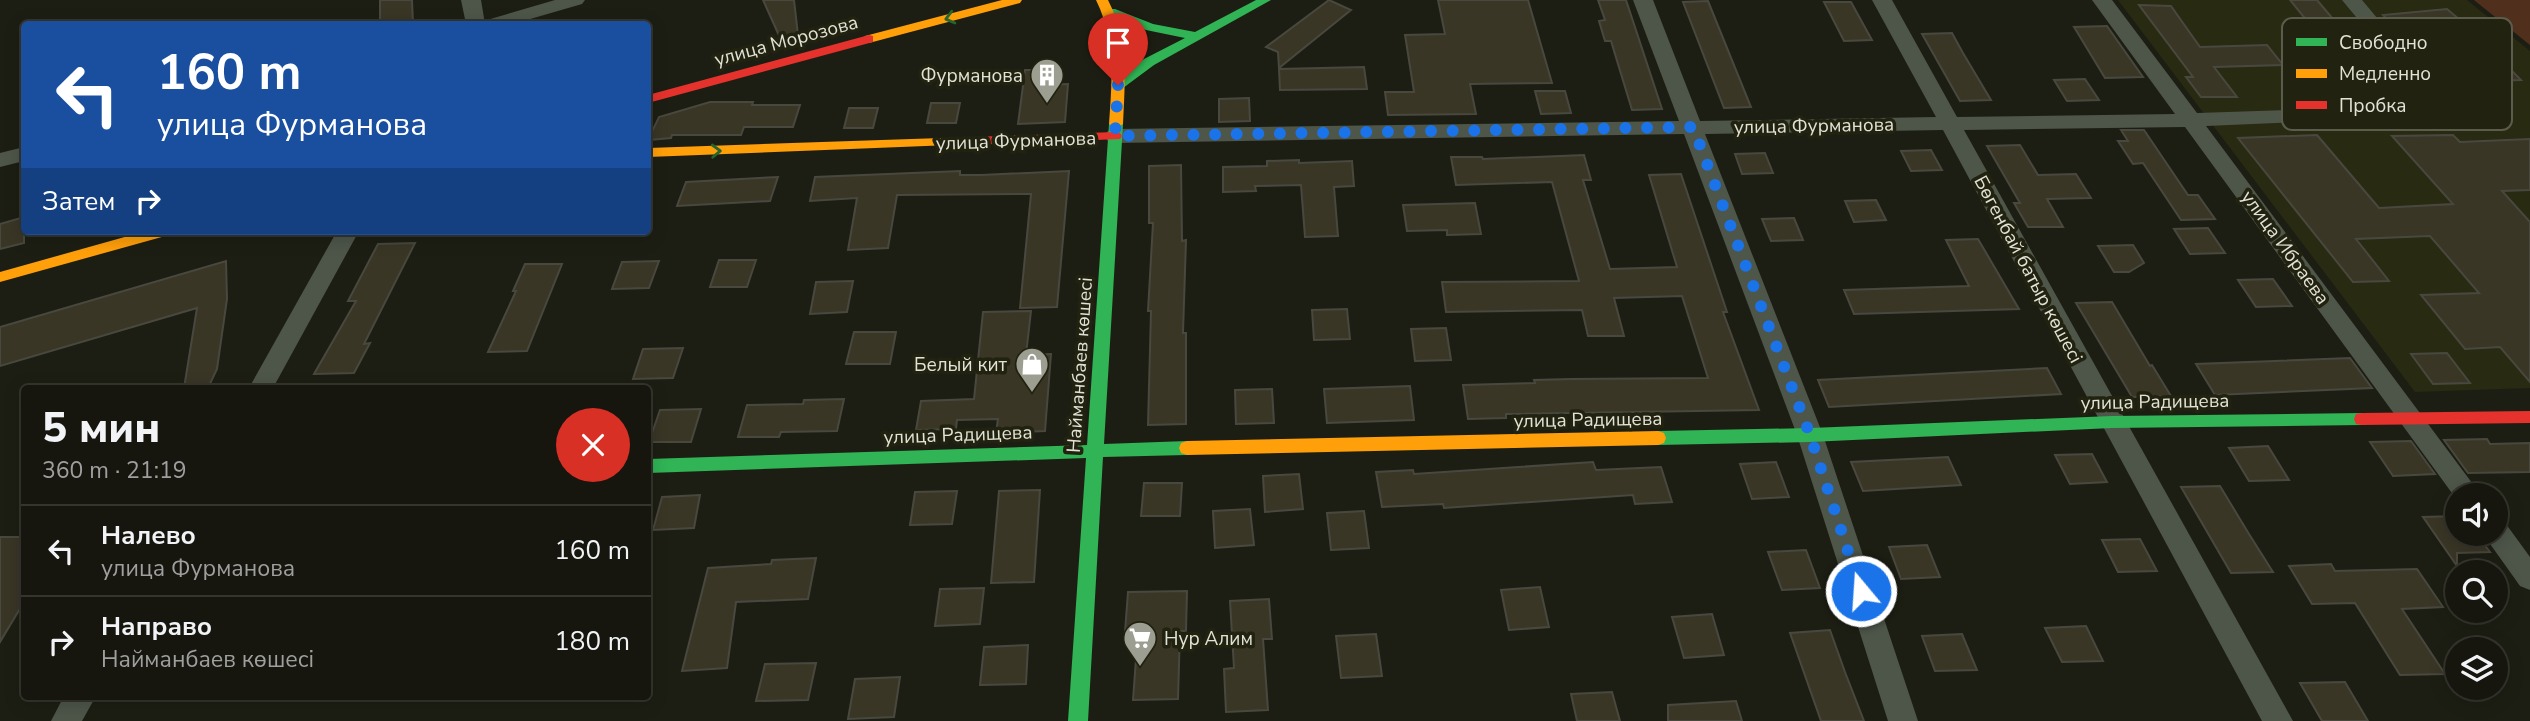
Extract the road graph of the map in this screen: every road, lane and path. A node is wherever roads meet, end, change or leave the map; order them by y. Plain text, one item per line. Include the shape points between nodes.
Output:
1 (471, 0) edge
2 (575, 0) edge
3 (1016, 0) edge
4 (1265, 0) edge
5 (1643, 0) edge
6 (1882, 0) edge
7 (2102, 0) edge
8 (2352, 0) edge
9 (1107, 6) edge
10 (2367, 18) edge
11 (474, 21) edge
12 (504, 21) edge
13 (1195, 36) junction
14 (1118, 85) junction
15 (651, 98) edge
16 (2282, 117) edge
17 (2192, 120) junction
18 (1950, 122) junction
19 (1693, 127) junction
20 (1115, 136) junction
21 (651, 153) edge
22 (21, 155) edge
23 (0, 160) edge
24 (149, 235) edge
25 (346, 235) edge
26 (0, 276) edge
27 (263, 385) edge
28 (2530, 417) edge
29 (2410, 418) junction
30 (2112, 422) junction
31 (1810, 435) junction
32 (1094, 450) junction
33 (651, 466) edge
34 (2459, 483) edge
35 (2506, 546) edge
36 (2530, 578) edge
37 (78, 700) edge
38 (66, 721) edge
39 (1079, 721) edge
40 (1903, 721) edge
41 (2278, 721) edge

1 - 11 street
2 - 12 street
3 -> 15 main road, улица Морозова
4 - 13 main road
5 - 19 street
6 - 18 street, Бөгенбай батыр көшесі
7 - 17 street, улица Ибраева
8 - 10 street, улица Фурманова
9 - 13 main road via 1150,27
9 - 14 main road, Найманбаев көшесі via 1118,42
13 - 14 main road
14 - 20 main road, Найманбаев көшесі
16 - 17 street, улица Фурманова
17 - 18 street, улица Фурманова
17 - 29 street, улица Ибраева
18 - 19 street, улица Фурманова
18 - 30 street, Бөгенбай батыр көшесі
19 - 20 street, улица Фурманова
19 - 31 street
21 -> 20 main road, улица Фурманова
20 - 32 main road, Найманбаев көшесі
22 - 23 street
24 - 26 main road
25 - 27 street
28 - 29 main road, улица Радищева
29 - 30 main road, улица Радищева
29 - 34 street, улица Ибраева
30 - 31 main road, улица Радищева
30 - 41 street, Бөгенбай батыр көшесі
31 - 32 main road, улица Радищева
31 - 40 street
32 - 33 main road, улица Радищева
32 - 39 main road, Найманбаев көшесі
35 - 36 street
37 - 38 street

